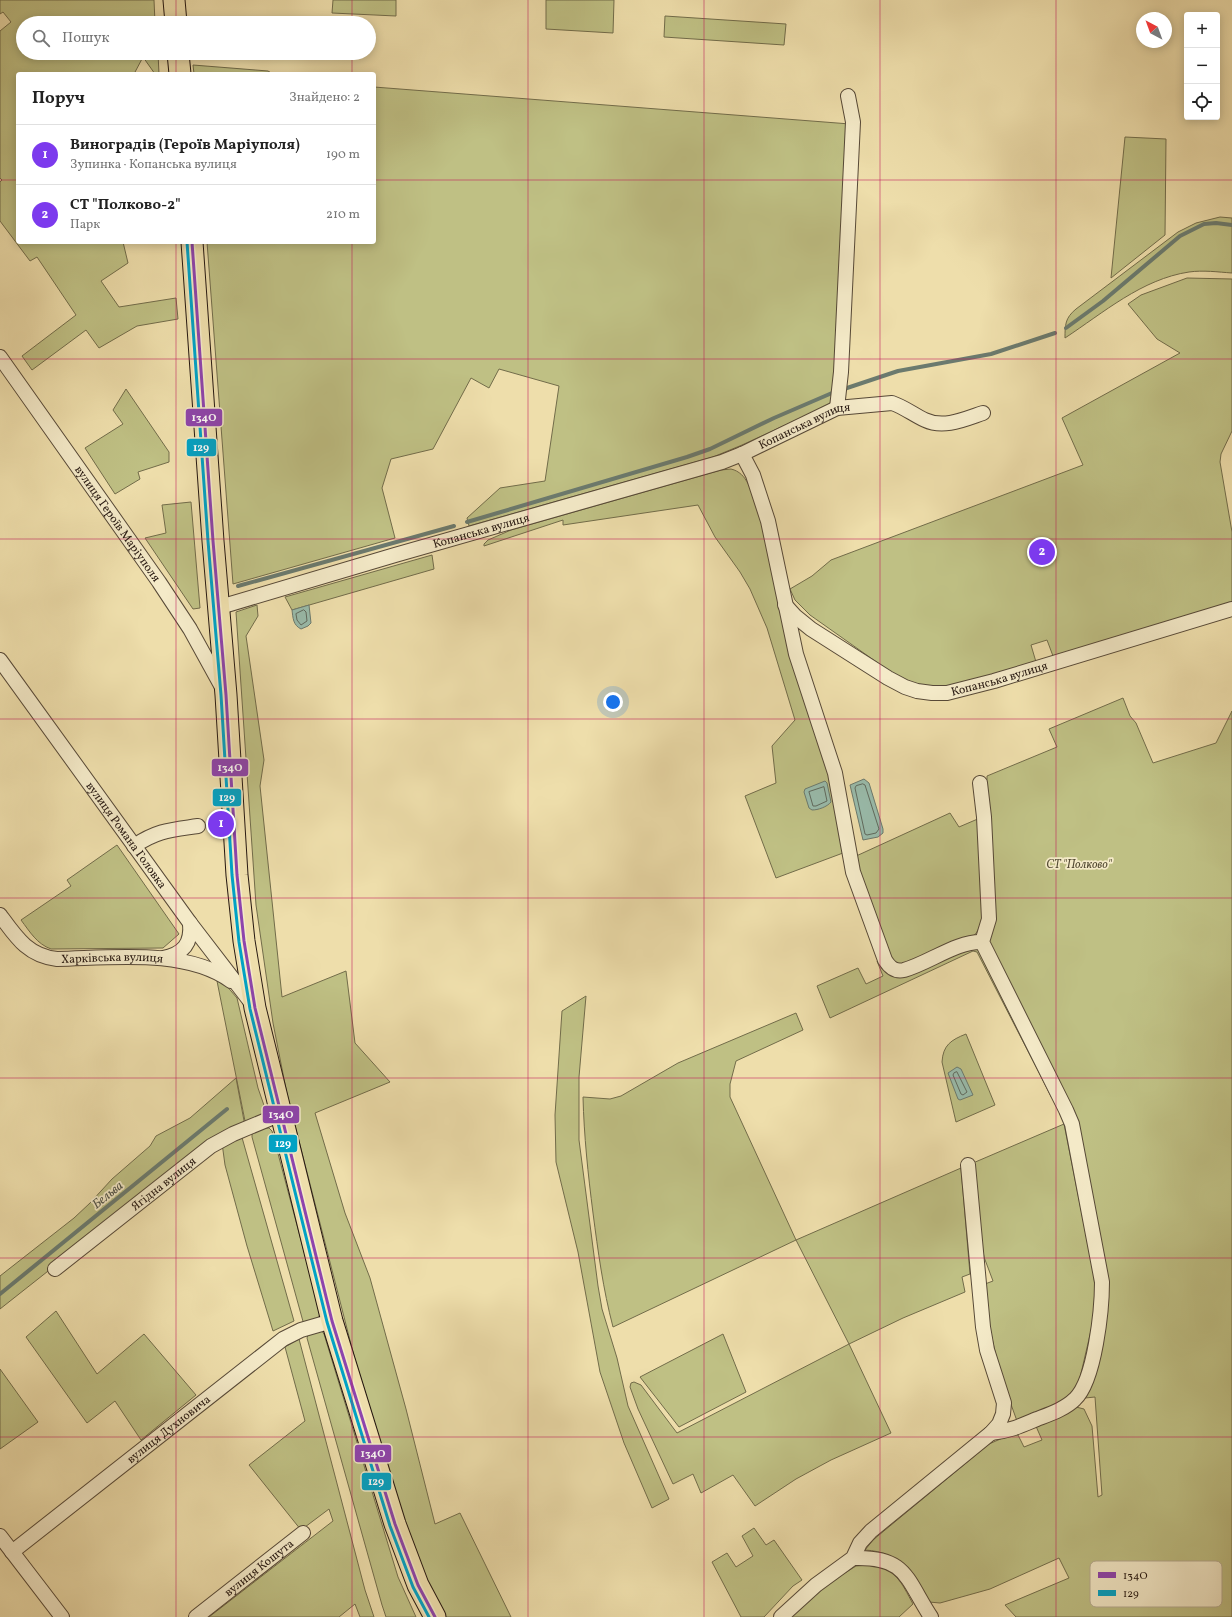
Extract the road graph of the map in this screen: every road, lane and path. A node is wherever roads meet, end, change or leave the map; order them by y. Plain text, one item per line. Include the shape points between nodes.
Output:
1 (174, 0) edge
2 (175, 16) edge
3 (179, 60) edge
4 (180, 72) edge
5 (848, 96) dead end
6 (192, 244) edge
7 (0, 357) edge
8 (837, 408) junction
9 (983, 413) dead end
10 (742, 454) junction
11 (785, 605) junction
12 (220, 607) junction
13 (1232, 609) edge
14 (0, 660) edge
15 (226, 695) junction
16 (980, 783) dead end
17 (198, 826) dead end
18 (134, 846) junction
19 (0, 915) edge
20 (190, 923) junction
21 (982, 942) junction
22 (162, 958) junction
23 (238, 985) junction
24 (255, 1008) junction
25 (281, 1114) junction
26 (968, 1165) dead end
27 (55, 1269) dead end
28 (332, 1321) junction
29 (991, 1433) junction
30 (303, 1533) dead end
31 (0, 1536) edge
32 (12, 1552) junction
33 (853, 1558) junction
34 (62, 1617) edge
35 (196, 1617) edge
36 (435, 1617) edge
37 (781, 1617) edge
38 (931, 1617) edge

1 - 2 highway
3 - 4 highway
5 - 8 street via 853,122
6 - 12 highway
7 - 15 street, вулиця Героїв Маріуполя via 159,582 190,629
8 - 9 street, Копанська вулиця via 892,403 924,420 939,424 960,421
8 - 10 street, Копанська вулиця
10 - 11 street, Копанська вулиця via 755,481 768,521
10 - 12 street, Копанська вулиця via 706,467
11 - 13 street, Копанська вулиця via 811,629 888,678 905,687 932,693 947,693 994,681
11 - 21 street, Копанська вулиця via 799,664 835,773 853,872 885,960 889,966 899,971 966,944
12 - 15 highway
14 - 18 street, вулиця Романа Головка
15 - 24 highway via 237,875
16 - 21 street via 989,919
17 - 18 street via 158,832
18 - 20 street, вулиця Романа Головка
19 - 22 street, Харківська вулиця via 29,949 47,958
20 - 22 street via 191,933 184,948 172,956
20 - 23 street, вулиця Романа Головка
21 - 29 street via 1072,1124 1102,1282 1102,1301 1089,1374 1078,1396 1059,1410 1007,1432
22 - 23 street, Харківська вулиця via 214,971
23 - 24 street, вулиця Романа Головка
24 - 25 highway
25 - 27 street, Ягідна вулиця via 211,1146
25 - 28 highway
26 - 29 street via 983,1327 987,1350 1004,1403 999,1424
28 - 32 street, вулиця Духновича via 300,1330 283,1339
28 - 36 highway via 395,1524 418,1585
29 - 33 street via 871,1531 860,1543
30 - 35 street, вулиця Кошута
31 - 32 street
32 - 34 street
33 - 37 street via 816,1585
33 - 38 street via 870,1557 891,1563 901,1570

